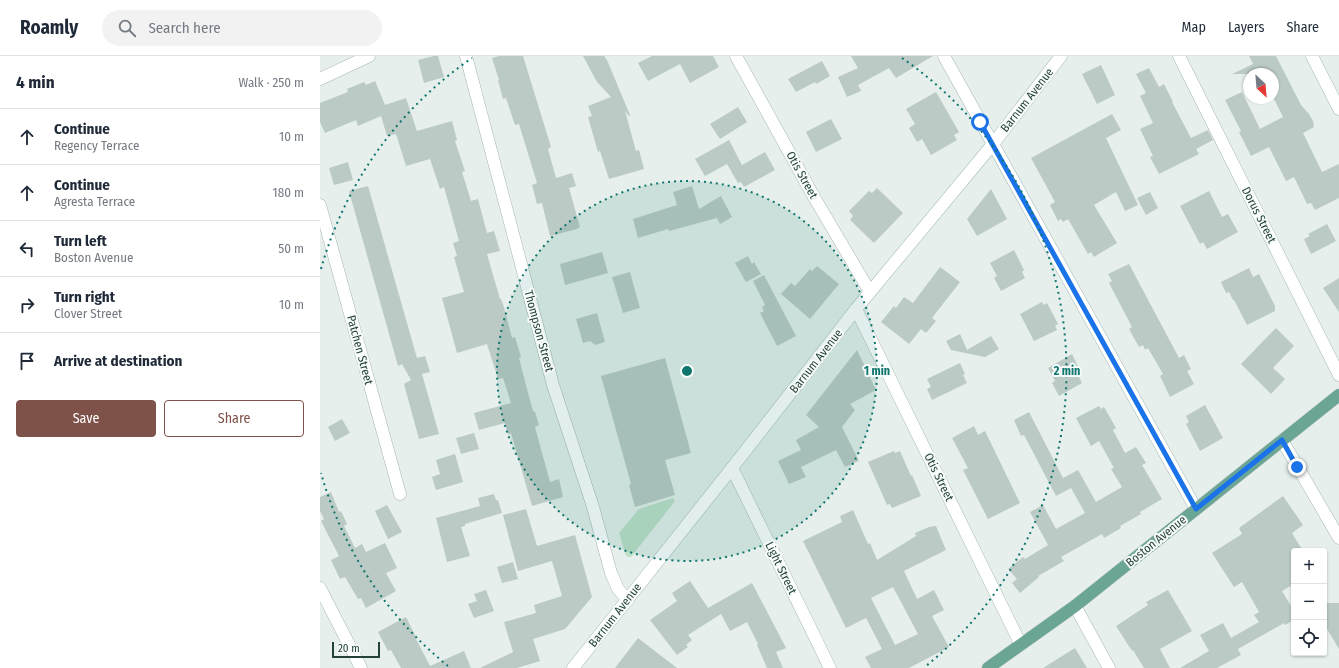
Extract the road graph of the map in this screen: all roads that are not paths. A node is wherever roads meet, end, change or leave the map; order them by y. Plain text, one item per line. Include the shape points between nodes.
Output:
1 (369, 56) edge
2 (466, 56) edge
3 (736, 56) edge
4 (944, 56) edge
5 (1061, 56) edge
6 (1179, 56) edge
7 (1312, 56) edge
8 (320, 79) edge
9 (1339, 109) edge
10 (993, 144) junction
11 (320, 205) edge
12 (870, 292) junction
13 (856, 309) junction
14 (1339, 375) edge
15 (1339, 394) edge
16 (1282, 440) junction
17 (732, 468) junction
18 (400, 494) dead end
19 (1196, 509) junction
20 (1339, 538) edge
21 (320, 588) edge
22 (628, 600) junction
23 (1075, 606) junction
24 (1021, 645) junction
25 (360, 668) edge
26 (573, 668) edge
27 (830, 668) edge
28 (988, 668) edge
29 (1109, 668) edge

1 - 8 street
2 - 22 street, Thompson Street via 553,385 593,507 611,573 618,589
3 - 12 street, Otis Street
4 - 10 street
5 - 10 street, Barnum Avenue
6 - 14 street, Dorus Street
7 - 9 street
10 - 12 street, Barnum Avenue
10 - 19 street
11 - 18 street, Patchen Street
12 - 13 street, Barnum Avenue
13 - 17 street, Barnum Avenue
13 - 24 street, Otis Street
15 - 16 main road, Boston Avenue
16 - 19 main road, Boston Avenue
16 - 20 street
17 - 22 street, Barnum Avenue
17 - 27 street, Light Street
19 - 23 main road, Boston Avenue
21 - 25 street
22 - 26 street, Barnum Avenue
23 - 24 main road, Boston Avenue
23 - 29 street
24 - 28 main road, Boston Avenue

